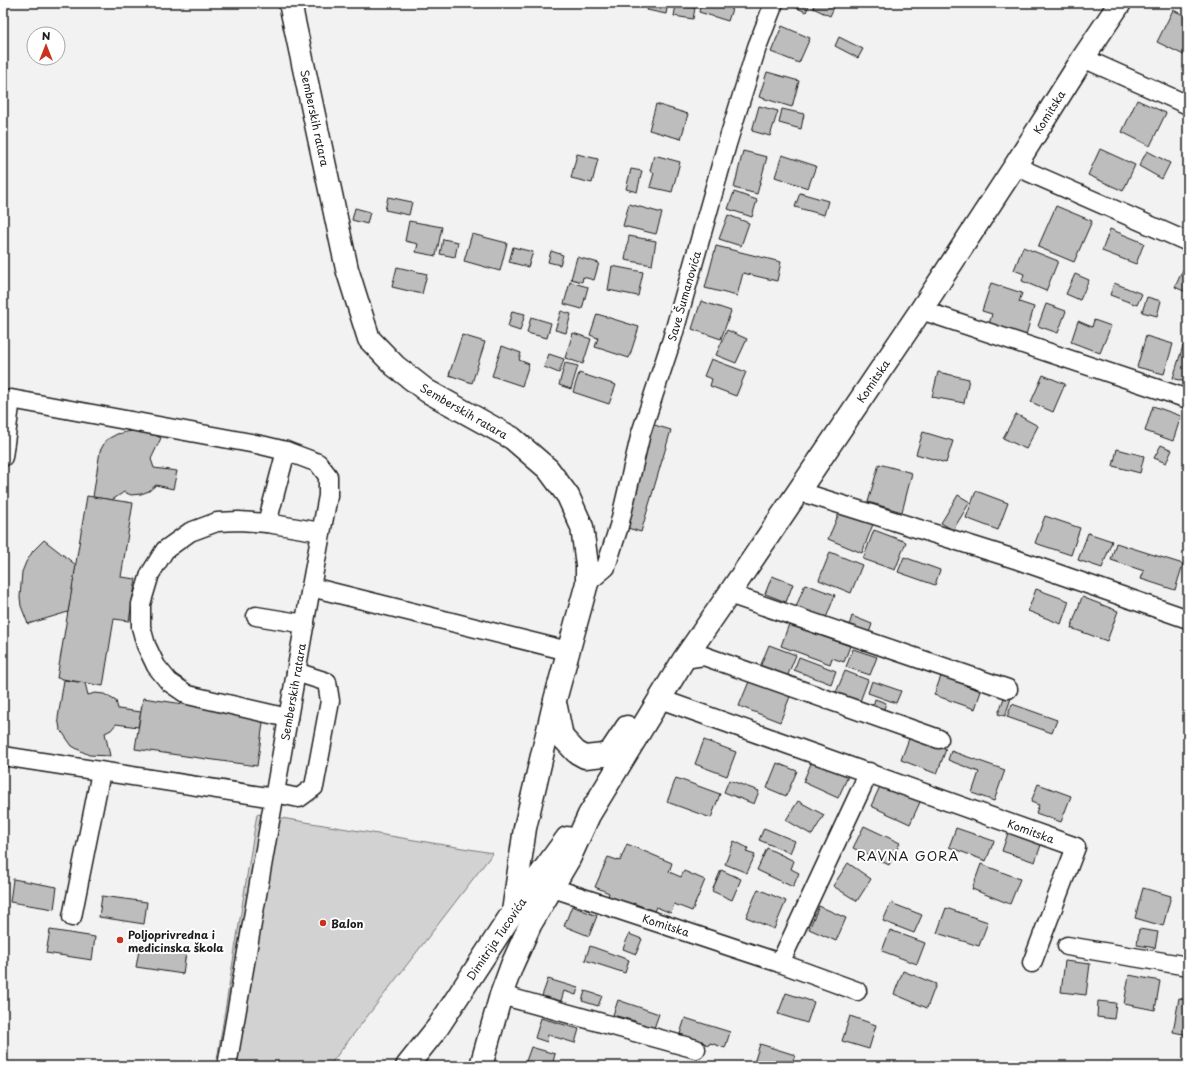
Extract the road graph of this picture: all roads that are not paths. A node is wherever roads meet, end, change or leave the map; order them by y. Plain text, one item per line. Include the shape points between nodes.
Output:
1 (290, 3) edge
2 (774, 3) edge
3 (1120, 3) edge
4 (1083, 58) junction
5 (1188, 105) edge
6 (1015, 166) junction
7 (1188, 242) edge
8 (921, 310) junction
9 (1188, 399) edge
10 (286, 451) junction
11 (3, 457) edge
12 (798, 491) junction
13 (267, 523) junction
14 (321, 532) junction
15 (587, 583) junction
16 (311, 587) junction
17 (729, 594) junction
18 (256, 616) dead end
19 (1188, 619) edge
20 (305, 624) junction
21 (568, 651) junction
22 (684, 659) junction
23 (296, 672) junction
24 (1008, 689) dead end
25 (660, 699) junction
26 (555, 700) junction
27 (288, 718) junction
28 (940, 739) dead end
29 (3, 756) edge
30 (101, 772) junction
31 (869, 772) junction
32 (274, 796) junction
33 (589, 815) joint
34 (525, 828) junction
35 (545, 883) junction
36 (72, 917) dead end
37 (522, 918) junction
38 (1067, 946) dead end
39 (780, 963) junction
40 (1032, 963) dead end
41 (1188, 966) edge
42 (857, 991) dead end
43 (501, 996) junction
44 (696, 1050) dead end
45 (227, 1066) edge
46 (407, 1066) edge
47 (481, 1066) edge

1 - 15 main road, Semberskih ratara via 347,269 369,339 394,366 427,391 512,438 548,469 568,496 582,527
2 - 15 street, Save Šumanovića via 757,47 727,144 672,339 641,433 619,526 606,567
3 - 4 main road, Komitska
4 - 5 street
4 - 6 main road, Komitska
6 - 7 street
6 - 8 main road, Komitska
8 - 9 street
8 - 12 main road, Komitska
10 - 11 street, Semberskih ratara via 11,399
10 - 13 street
10 - 14 street, Semberskih ratara via 318,462 328,476 328,496
12 - 17 main road, Komitska
12 - 19 street via 1018,560
13 - 14 street
13 - 27 street via 217,522 190,532 164,550 150,574 141,604 141,627 156,666 169,682 188,695
14 - 16 street, Semberskih ratara
15 - 21 main road, Semberskih ratara
16 - 20 street, Semberskih ratara
16 - 21 street
17 - 22 main road, Komitska
17 - 24 street
18 - 20 street
20 - 23 street, Semberskih ratara
21 - 26 main road, Semberskih ratara
22 - 25 main road, Komitska
22 - 26 main road via 662,680 611,751 604,755 585,757 576,752 562,737
22 - 28 street via 704,656
23 - 27 street, Semberskih ratara
23 - 32 street via 327,682 330,701 314,787 300,798
25 - 31 street, Komitska
25 - 33 main road, Komitska
26 - 34 main road, Semberskih ratara
27 - 32 street, Semberskih ratara
29 - 30 street
30 - 32 street
30 - 36 street
31 - 39 street
31 - 40 street, Komitska via 1076,847
32 - 45 street, Semberskih ratara
33 - 35 main road, Dimitrija Tucovića via 572,832
34 - 35 main road via 534,843
34 - 37 main road, Semberskih ratara
35 - 37 main road, Dimitrija Tucovića
35 - 39 street, Komitska
37 - 43 main road via 512,965
37 - 46 main road, Dimitrija Tucovića
38 - 41 street
39 - 42 street, Komitska
43 - 44 street
43 - 47 main road

